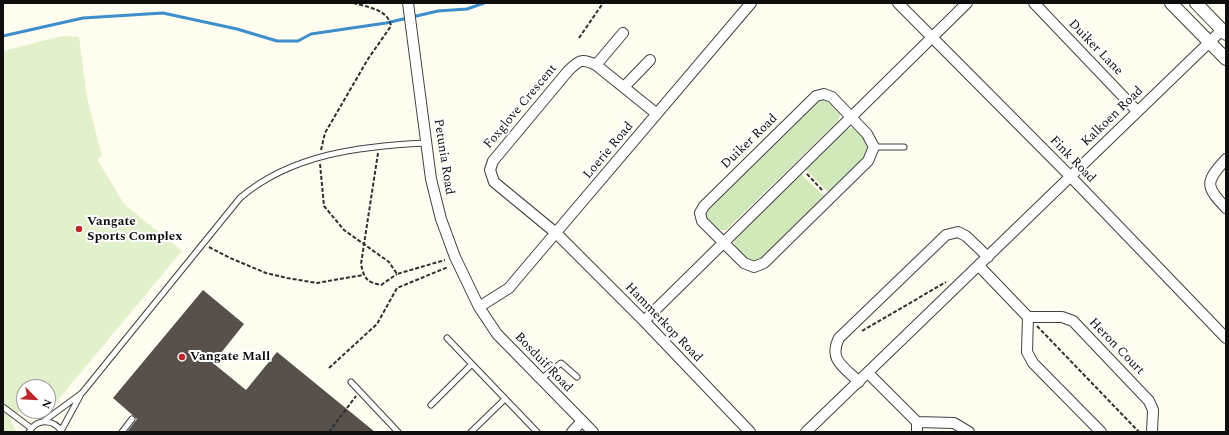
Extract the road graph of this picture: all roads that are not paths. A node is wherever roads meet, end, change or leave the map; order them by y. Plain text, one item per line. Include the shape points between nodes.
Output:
1 (751, 3) edge
2 (898, 3) edge
3 (967, 3) edge
4 (1034, 3) edge
5 (1171, 3) edge
6 (1196, 3) edge
7 (408, 4) edge
8 (1224, 32) edge
9 (623, 33) dead end
10 (932, 37) junction
11 (1209, 42) junction
12 (1226, 59) edge
13 (650, 60) dead end
14 (596, 64) junction
15 (624, 87) junction
16 (1137, 111) junction
17 (657, 114) junction
18 (852, 118) junction
19 (426, 143) junction
20 (874, 147) junction
21 (904, 147) dead end
22 (1226, 159) edge
23 (1070, 176) junction
24 (1226, 208) edge
25 (556, 233) junction
26 (722, 243) junction
27 (988, 257) junction
28 (979, 266) junction
29 (480, 307) junction
30 (1028, 316) junction
31 (644, 321) junction
32 (447, 338) dead end
33 (1226, 338) edge
34 (472, 364) junction
35 (868, 373) junction
36 (577, 377) dead end
37 (541, 379) junction
38 (351, 382) dead end
39 (859, 382) junction
40 (82, 393) junction
41 (505, 399) junction
42 (431, 405) dead end
43 (3, 407) edge
44 (132, 419) dead end
45 (44, 421) junction
46 (582, 421) junction
47 (917, 427) edge
48 (30, 430) edge
49 (62, 431) edge
50 (122, 432) edge
51 (398, 432) edge
52 (471, 432) edge
53 (537, 432) edge
54 (572, 432) edge
55 (593, 432) edge
56 (750, 432) edge
57 (806, 432) edge
58 (969, 432) edge
59 (1101, 432) edge
60 (1152, 432) edge

1 - 17 street, Loerie Road
2 - 10 street, Fink Road
3 - 10 street
4 - 16 street, Duiker Lane
5 - 11 street
6 - 8 street
7 - 19 street, Petunia Road
8 - 11 street, Kalkoen Road
9 - 14 street
10 - 18 street
10 - 23 street, Fink Road
11 - 12 street
11 - 16 street, Kalkoen Road
13 - 15 street
14 - 15 street
14 - 25 street, Foxglove Crescent via 587,60 575,64 493,161 490,170 494,182
15 - 17 street
16 - 23 street, Kalkoen Road
17 - 25 street, Loerie Road
18 - 20 street, Duiker Road via 867,134
18 - 26 street
18 - 26 street, Duiker Road via 832,97 824,94 816,96 704,206 700,214 702,221
19 - 29 street, Petunia Road via 441,220 454,257
19 - 40 lane via 379,147 299,162 250,189
20 - 21 lane
20 - 26 street, Duiker Road via 868,161 764,263 754,267 744,263
22 - 24 street via 1212,174 1208,184 1211,192
23 - 27 street, Kalkoen Road
23 - 33 street, Fink Road
25 - 29 street, Loerie Road via 509,288
25 - 31 street, Hammerkop Road
26 - 31 street
27 - 28 street, Kalkoen Road
27 - 39 street via 966,236 958,232 946,235 839,338 835,347 836,359
28 - 30 street
28 - 35 street, Kalkoen Road
29 - 37 street, Bosduif Road via 497,334
30 - 59 street via 1027,352 1033,363
30 - 60 street, Heron Court via 1062,317 1073,321 1149,401 1153,410
31 - 56 street, Hammerkop Road
32 - 34 lane
34 - 41 lane
34 - 42 lane
35 - 39 street, Kalkoen Road
35 - 47 street
36 - 37 lane via 561,363
37 - 46 street, Bosduif Road
38 - 51 lane
39 - 57 street, Kalkoen Road
40 - 45 lane
40 - 49 lane
41 - 52 lane
41 - 53 lane
43 - 48 lane
44 - 50 lane
45 - 48 lane via 37,423
45 - 49 lane
46 - 54 street
46 - 55 street, Bosduif Road
47 - 58 street via 954,423

